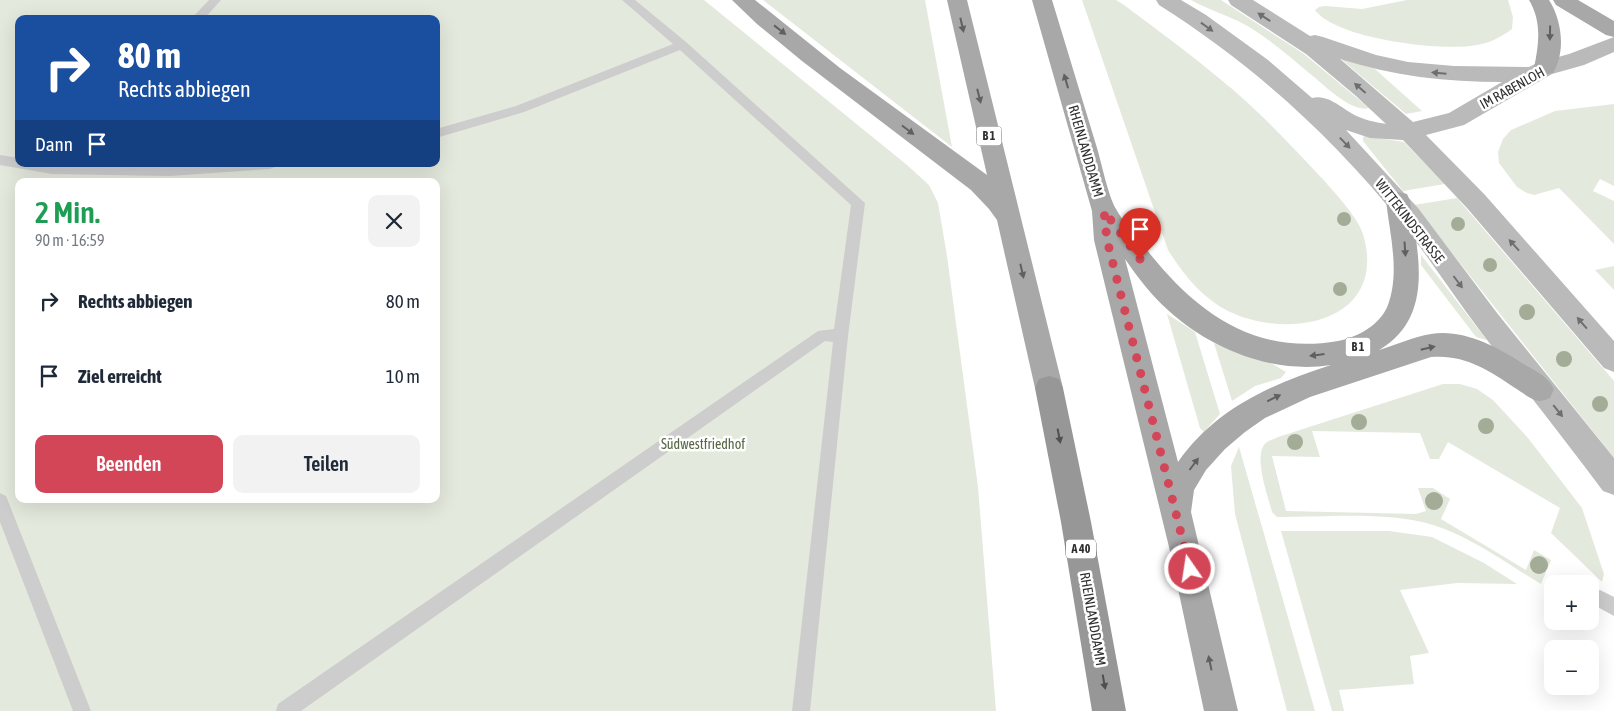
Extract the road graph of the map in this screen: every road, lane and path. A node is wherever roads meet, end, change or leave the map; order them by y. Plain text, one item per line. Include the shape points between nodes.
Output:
1 (215, 0) edge
2 (628, 0) edge
3 (742, 0) edge
4 (957, 0) edge
5 (1042, 0) edge
6 (1166, 0) edge
7 (1238, 0) edge
8 (1539, 0) edge
9 (1563, 0) edge
10 (1594, 0) edge
11 (201, 15) edge
12 (1614, 21) edge
13 (1614, 30) edge
14 (1290, 33) junction
15 (1614, 44) edge
16 (682, 45) junction
17 (1539, 71) junction
18 (1285, 85) junction
19 (1410, 132) junction
20 (440, 133) edge
21 (0, 160) edge
22 (15, 163) edge
23 (39, 167) edge
24 (220, 167) edge
25 (170, 170) edge
26 (1398, 201) junction
27 (1104, 211) junction
28 (1011, 223) junction
29 (841, 336) junction
30 (1614, 360) edge
31 (1049, 388) joint
32 (1540, 389) junction
33 (1614, 482) edge
34 (0, 501) edge
35 (1180, 526) junction
36 (82, 711) edge
37 (285, 711) edge
38 (801, 711) edge
39 (1110, 711) edge
40 (1221, 711) edge

1 - 11 lane
2 - 16 lane
3 -> 28 main road via 994,196
4 -> 28 main road, RHEINLANDDAMM / B 1
27 -> 5 main road, RHEINLANDDAMM / B 1
6 -> 18 main road, WITTEKINDSTRASSE via 1235,46
14 -> 7 main road
8 -> 17 main road via 1551,28
9 - 13 main road
10 - 12 main road
17 -> 14 main road via 1442,73 1407,69 1368,61
19 -> 14 main road via 1324,57
15 - 17 main road, IM RABENLOH
16 - 20 lane via 520,109
16 - 29 lane via 858,203
17 - 19 main road, IM RABENLOH via 1456,119
18 - 19 main road, IM RABENLOH via 1349,122 1370,130
18 -> 26 main road, WITTEKINDSTRASSE via 1346,144
30 -> 19 main road
21 - 22 lane
23 - 25 lane
24 - 25 lane
26 -> 27 main road, B 1 via 1404,235 1406,289 1390,328 1353,349 1312,356 1288,356 1264,350 1240,341 1199,318 1166,293
26 -> 32 main road, WITTEKINDSTRASSE
27 - 35 main road, RHEINLANDDAMM / B 1 via 1107,240
28 -> 31 main road, RHEINLANDDAMM / B 1
29 - 37 lane via 823,335
29 - 38 lane
31 -> 39 highway, RHEINLANDDAMM / A 40
32 -> 33 main road, WITTEKINDSTRASSE
35 -> 32 main road via 1177,507 1180,489 1189,470 1232,424 1277,396 1446,344 1483,355
34 - 36 lane
40 -> 35 main road, RHEINLANDDAMM / B 1

